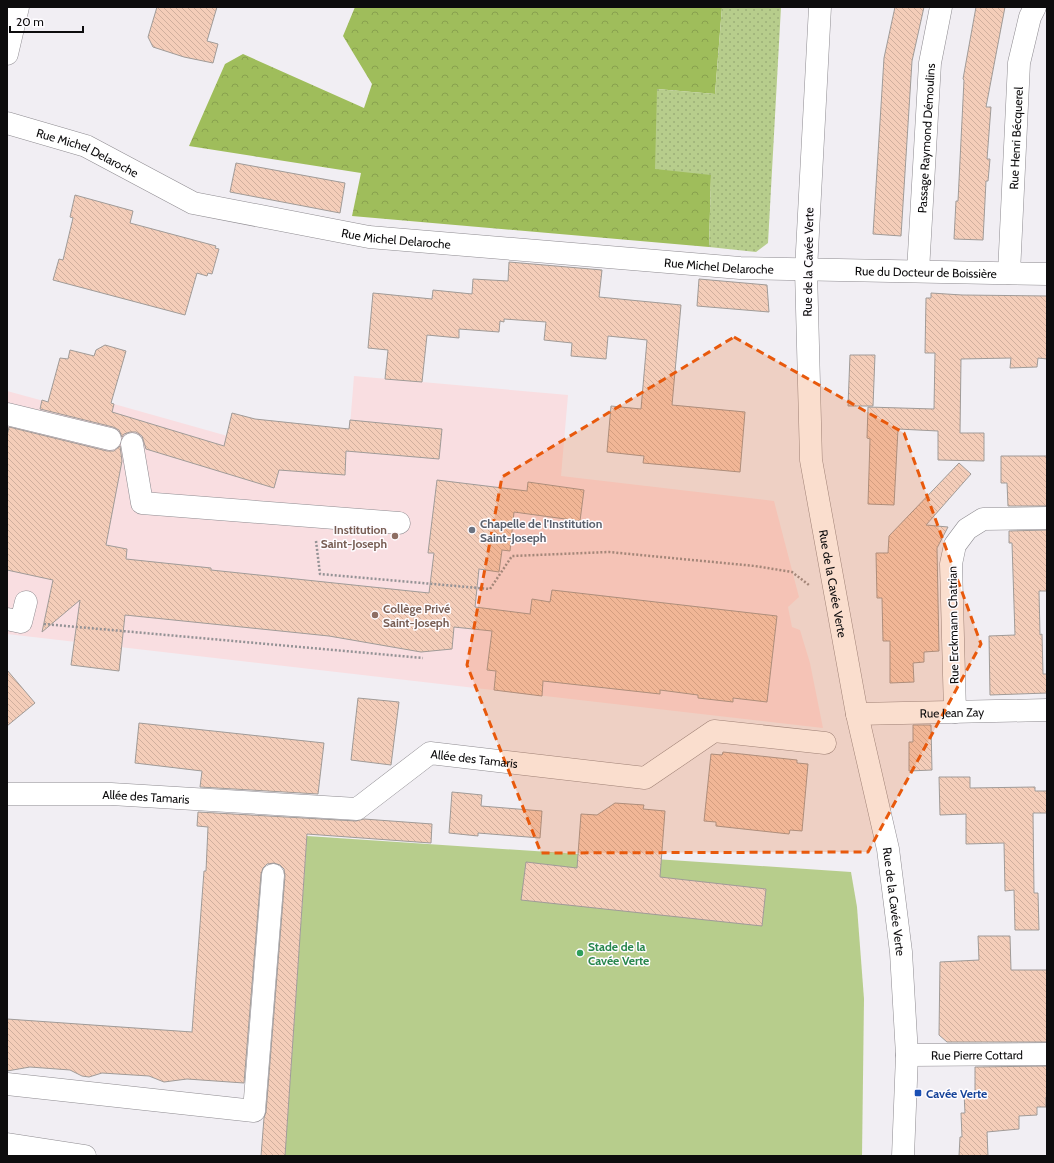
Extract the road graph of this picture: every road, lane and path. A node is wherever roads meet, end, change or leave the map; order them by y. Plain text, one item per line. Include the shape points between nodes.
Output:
1 (18, 7) edge
2 (820, 7) edge
3 (941, 7) edge
4 (1035, 7) edge
5 (7, 54) edge
6 (7, 123) edge
7 (806, 270) junction
8 (918, 271) junction
9 (1009, 273) junction
10 (1047, 274) edge
11 (7, 414) edge
12 (110, 438) dead end
13 (132, 444) dead end
14 (314, 516) junction
15 (1047, 518) edge
16 (399, 523) dead end
17 (838, 608) junction
18 (18, 615) edge
19 (423, 658) dead end
20 (1047, 710) edge
21 (955, 712) junction
22 (857, 714) junction
23 (825, 743) dead end
24 (7, 794) edge
25 (273, 875) dead end
26 (1047, 1054) edge
27 (907, 1055) junction
28 (7, 1084) edge
29 (7, 1144) edge
30 (85, 1156) edge
31 (903, 1156) edge

1 - 5 street
2 - 7 street, Rue de la Cavée Verte
3 - 8 street, Passage Raymond Démoulins via 930,63
4 - 9 street, Rue Henri Bécquerel via 1030,17 1019,63
6 - 7 street, Rue Michel Delaroche via 86,146 193,203 361,235 740,268
7 - 8 street, Rue du Docteur de Boissière
7 - 17 street, Rue de la Cavée Verte via 811,460
8 - 9 street, Rue du Docteur de Boissière
9 - 10 street, Rue du Docteur de Boissière
11 - 12 street
13 - 14 street via 142,503
14 - 16 street
14 - 17 path via 320,574 490,589 512,556 609,552 792,572
15 - 21 street, Rue Erckmann Chatrian via 983,519 967,529 955,545 950,564
17 - 22 street, Rue de la Cavée Verte
18 - 19 path
20 - 21 street, Rue Jean Zay
21 - 22 street, Rue Jean Zay
22 - 27 street, Rue de la Cavée Verte via 888,849 901,952
23 - 24 street, Allée des Tamaris via 714,731 645,778 430,753 357,809 111,794
25 - 28 street via 254,1111
26 - 27 street, Rue Pierre Cottard
27 - 31 street, Rue de la Cavée Verte
29 - 30 street

